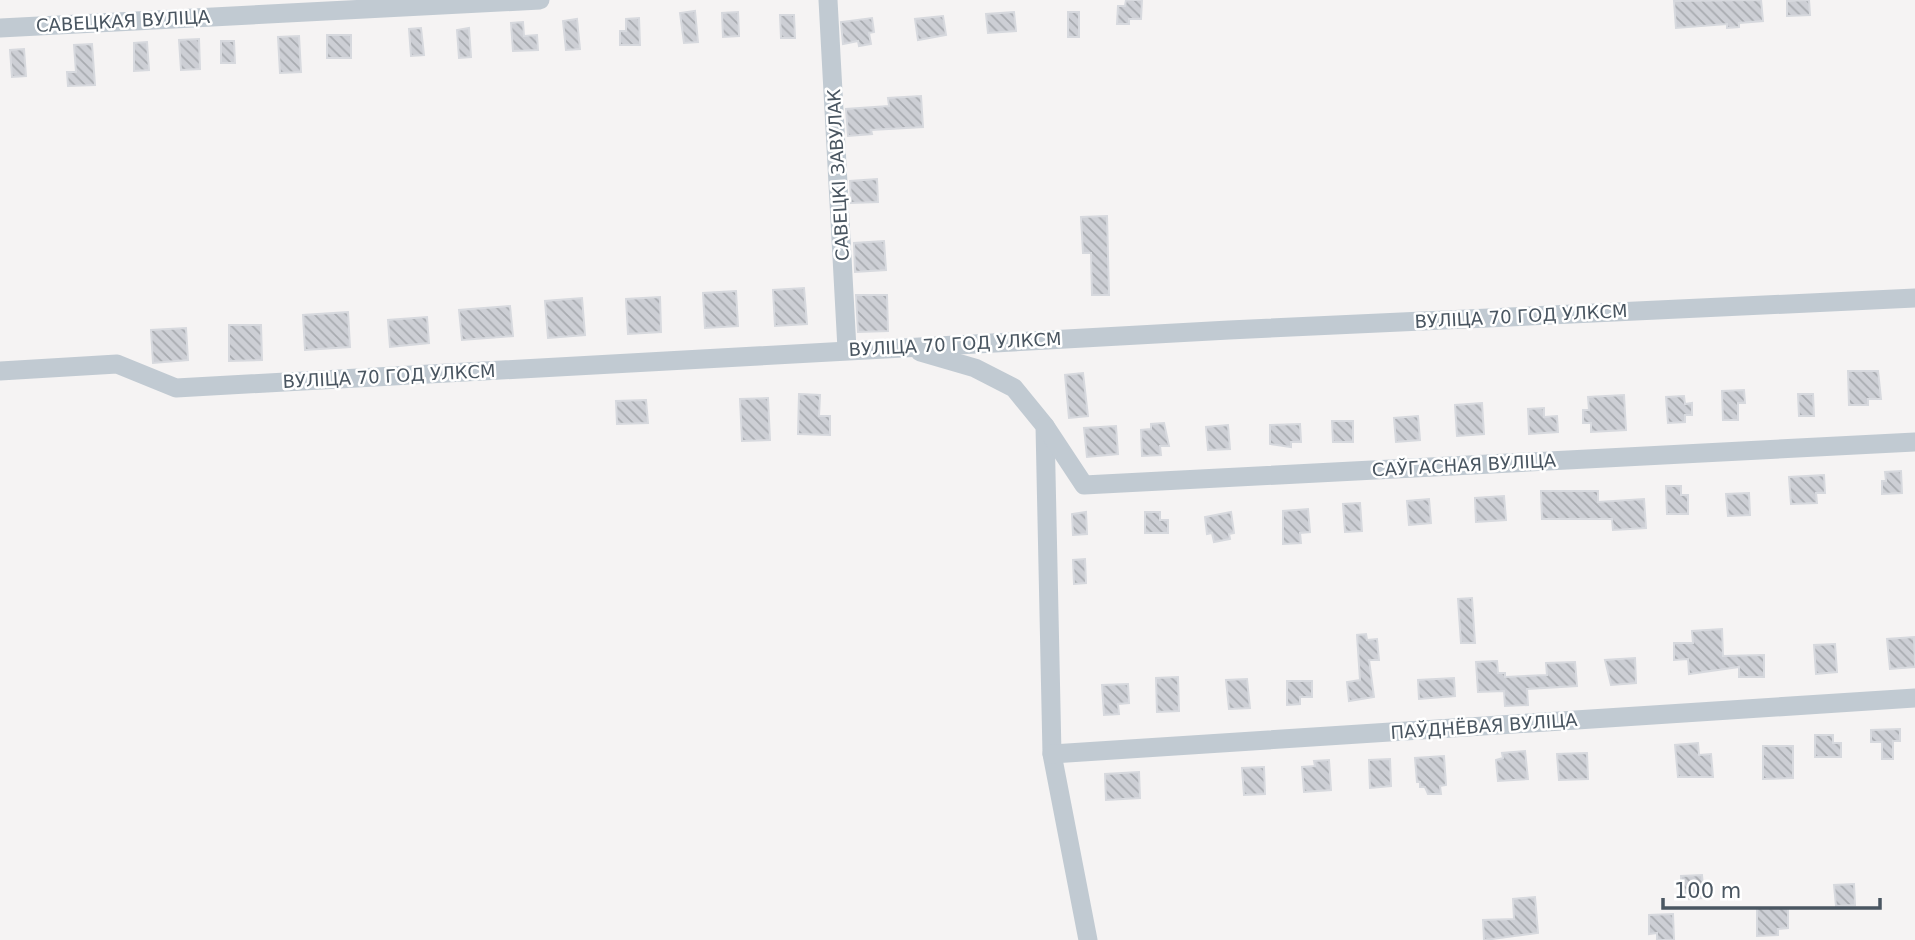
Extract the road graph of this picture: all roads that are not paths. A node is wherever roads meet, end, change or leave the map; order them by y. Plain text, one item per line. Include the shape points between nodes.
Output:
1 (540, 0) edge
2 (828, 0) edge
3 (0, 28) edge
4 (1915, 298) edge
5 (902, 347) junction
6 (847, 349) junction
7 (0, 371) edge
8 (1045, 426) junction
9 (1915, 442) edge
10 (1915, 698) edge
11 (1052, 754) junction
12 (1088, 940) edge

1 - 3 street, САВЕЦКАЯ ВУЛІЦА
2 - 6 street, САВЕЦКІ ЗАВУЛАК
4 - 5 street, ВУЛІЦА 70 ГОД УЛКСМ
5 - 6 street, ВУЛІЦА 70 ГОД УЛКСМ
5 - 8 street via 975,369 1014,388
6 - 7 street, ВУЛІЦА 70 ГОД УЛКСМ via 176,388 117,364
8 - 9 street, САЎГАСНАЯ ВУЛІЦА via 1084,485
8 - 11 street
10 - 11 street, ПАЎДНЁВАЯ ВУЛІЦА
11 - 12 street

